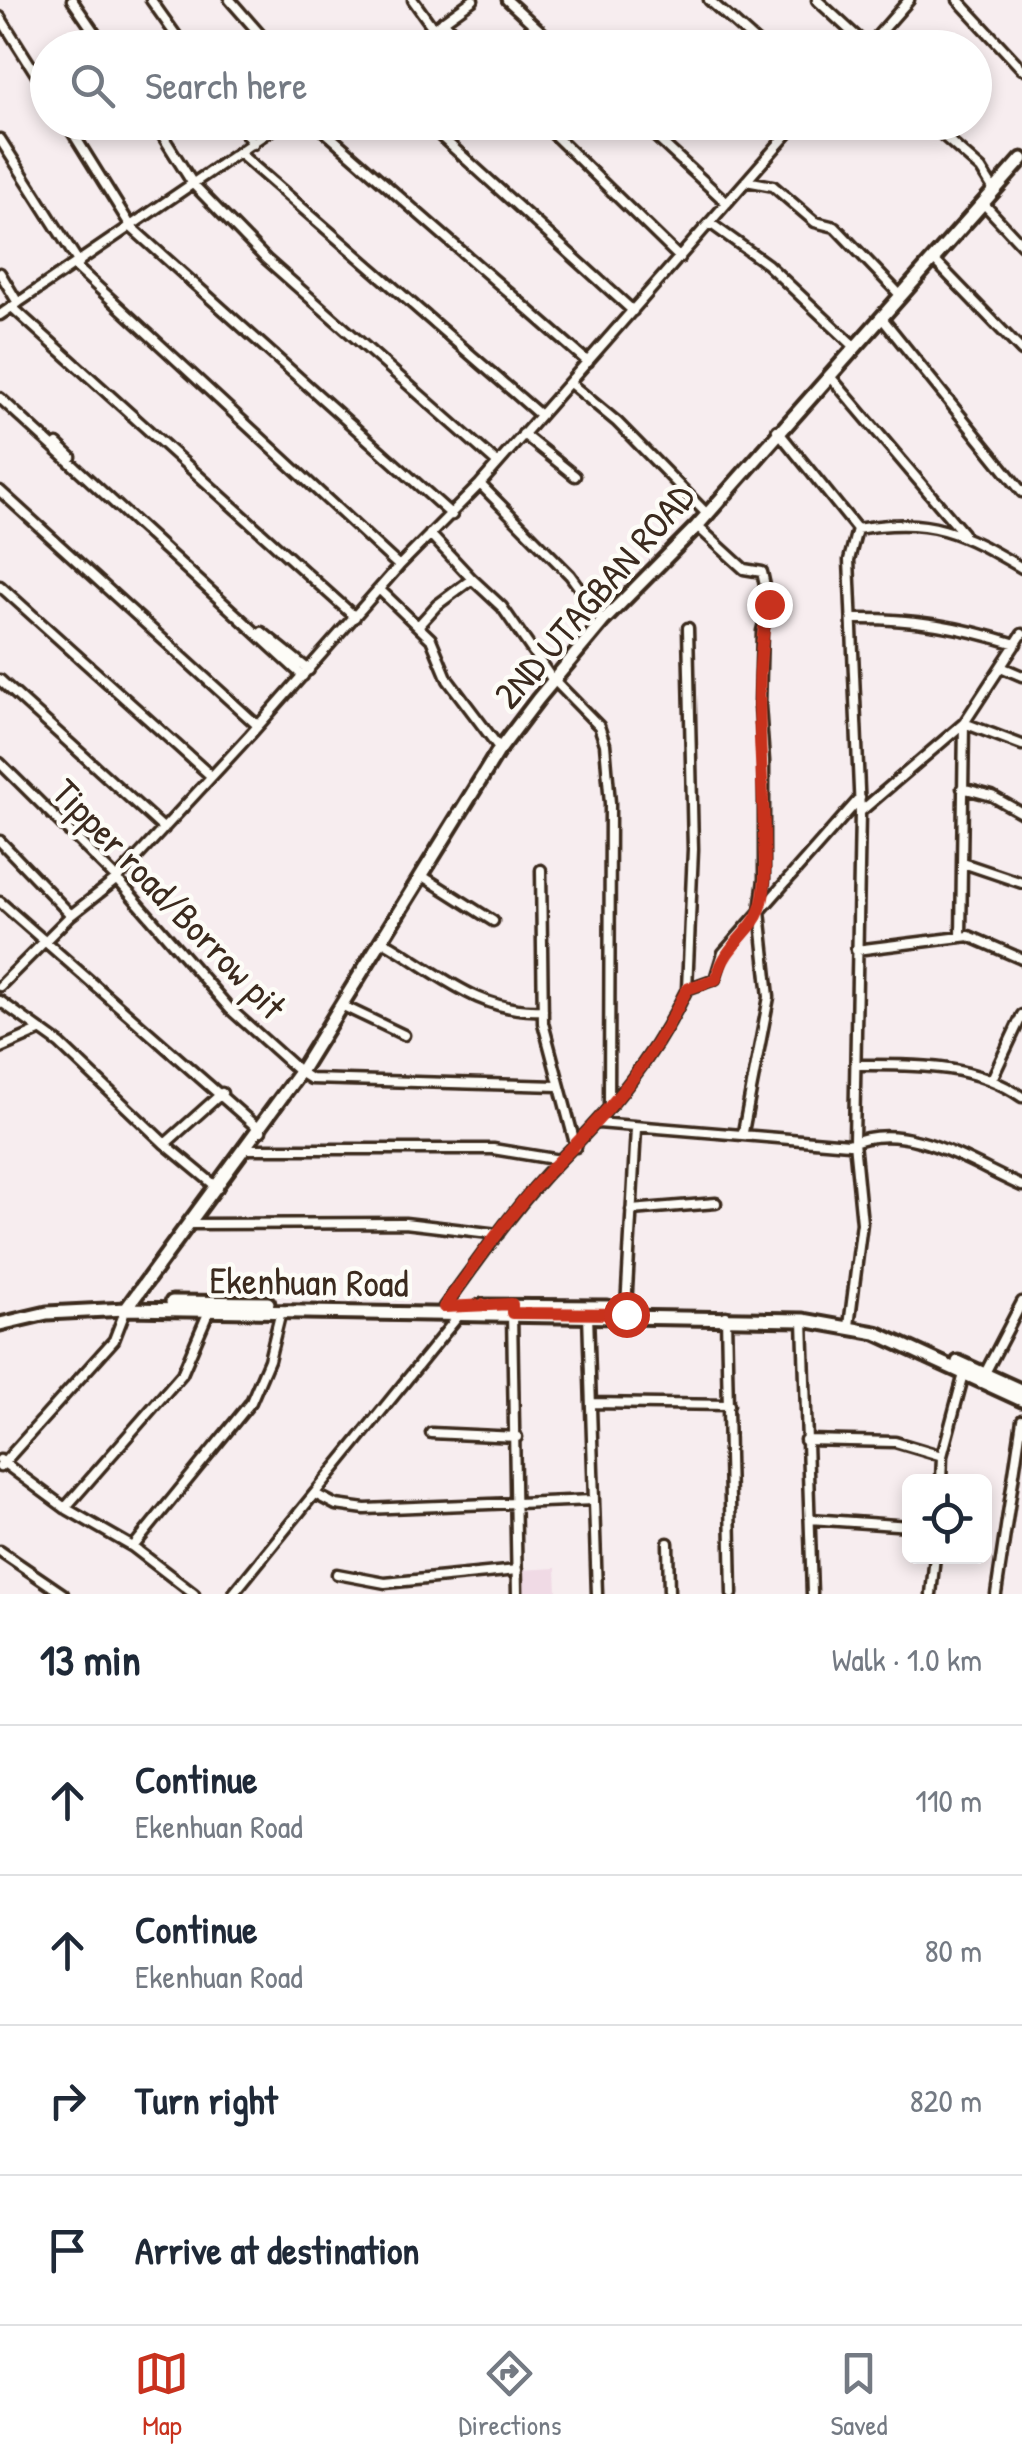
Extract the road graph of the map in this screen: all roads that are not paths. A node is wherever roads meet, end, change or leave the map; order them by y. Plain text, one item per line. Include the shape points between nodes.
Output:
1 (72, 0) edge
2 (152, 0) edge
3 (230, 0) edge
4 (413, 0) edge
5 (473, 0) edge
6 (508, 0) edge
7 (708, 0) edge
8 (818, 0) edge
9 (909, 0) edge
10 (958, 0) edge
11 (0, 17) edge
12 (443, 21) junction
13 (433, 28) junction
14 (92, 30) edge
15 (173, 30) edge
16 (256, 30) edge
17 (430, 30) edge
18 (452, 30) edge
19 (540, 30) edge
20 (742, 30) edge
21 (850, 30) edge
22 (883, 30) edge
23 (986, 30) edge
24 (992, 37) edge
25 (30, 64) edge
26 (1022, 69) edge
27 (0, 140) edge
28 (77, 140) edge
29 (165, 140) edge
30 (249, 140) edge
31 (258, 140) edge
32 (335, 140) edge
33 (445, 140) edge
34 (559, 140) edge
35 (660, 140) edge
36 (782, 140) edge
37 (948, 140) edge
38 (252, 144) junction
39 (238, 153) junction
40 (1021, 161) edge
41 (746, 181) junction
42 (193, 184) junction
43 (994, 190) junction
44 (727, 202) junction
45 (983, 203) junction
46 (710, 223) junction
47 (132, 228) junction
48 (1022, 245) edge
49 (680, 258) junction
50 (933, 259) junction
51 (76, 265) junction
52 (0, 273) edge
53 (900, 296) junction
54 (15, 305) junction
55 (633, 311) junction
56 (0, 316) edge
57 (882, 317) junction
58 (854, 346) junction
59 (1022, 351) edge
60 (588, 362) junction
61 (828, 375) junction
62 (570, 383) junction
63 (0, 398) edge
64 (540, 416) junction
65 (778, 430) junction
66 (522, 434) junction
67 (58, 444) dead end
68 (496, 462) junction
69 (575, 476) dead end
70 (480, 484) junction
71 (1022, 492) edge
72 (4, 495) edge
73 (707, 514) junction
74 (452, 515) junction
75 (696, 526) junction
76 (857, 529) junction
77 (963, 533) junction
78 (430, 534) junction
79 (399, 566) junction
80 (1022, 568) edge
81 (472, 579) junction
82 (0, 586) edge
83 (380, 590) junction
84 (355, 617) junction
85 (854, 619) junction
86 (603, 621) junction
87 (418, 626) junction
88 (688, 628) dead end
89 (1022, 634) edge
90 (1016, 644) junction
91 (1001, 667) junction
92 (306, 673) junction
93 (1022, 676) edge
94 (0, 680) edge
95 (555, 682) junction
96 (964, 723) junction
97 (257, 725) junction
98 (1022, 745) edge
99 (500, 750) junction
100 (0, 763) edge
101 (211, 776) junction
102 (962, 788) junction
103 (860, 798) junction
104 (860, 812) junction
105 (1022, 813) edge
106 (164, 829) junction
107 (0, 841) edge
108 (963, 863) junction
109 (541, 870) dead end
110 (424, 877) junction
111 (116, 879) junction
112 (1022, 882) edge
113 (0, 902) edge
114 (760, 911) junction
115 (71, 915) junction
116 (494, 921) dead end
117 (961, 937) junction
118 (383, 941) junction
119 (44, 944) junction
120 (856, 950) junction
121 (1022, 959) edge
122 (0, 986) edge
123 (687, 989) junction
124 (0, 1000) edge
125 (341, 1005) junction
126 (543, 1010) junction
127 (1022, 1015) edge
128 (39, 1031) junction
129 (404, 1035) dead end
130 (0, 1048) edge
131 (858, 1064) junction
132 (300, 1072) junction
133 (992, 1079) junction
134 (558, 1086) junction
135 (222, 1093) junction
136 (1022, 1097) edge
137 (609, 1108) junction
138 (598, 1123) junction
139 (636, 1129) junction
140 (260, 1131) junction
141 (742, 1132) junction
142 (854, 1142) junction
143 (165, 1144) junction
144 (576, 1147) junction
145 (244, 1149) junction
146 (560, 1160) junction
147 (1022, 1186) edge
148 (218, 1188) junction
149 (716, 1203) dead end
150 (630, 1210) junction
151 (191, 1224) junction
152 (498, 1234) junction
153 (1022, 1302) edge
154 (127, 1306) junction
155 (444, 1307) junction
156 (626, 1308) junction
157 (512, 1309) junction
158 (209, 1311) junction
159 (281, 1311) junction
160 (460, 1314) junction
161 (588, 1314) junction
162 (726, 1316) junction
163 (803, 1320) junction
164 (0, 1321) edge
165 (850, 1323) junction
166 (965, 1369) junction
167 (982, 1377) junction
168 (1021, 1394) edge
169 (591, 1403) junction
170 (729, 1405) junction
171 (1022, 1420) edge
172 (431, 1433) dead end
173 (516, 1437) junction
174 (805, 1440) dead end
175 (942, 1456) junction
176 (1, 1464) edge
177 (941, 1474) edge
178 (316, 1494) junction
179 (594, 1500) junction
180 (514, 1504) junction
181 (64, 1508) junction
182 (810, 1520) junction
183 (902, 1526) edge
184 (668, 1543) dead end
185 (133, 1547) junction
186 (0, 1551) edge
187 (934, 1564) edge
188 (516, 1570) junction
189 (337, 1574) dead end
190 (63, 1594) edge
191 (194, 1594) edge
192 (233, 1594) edge
193 (517, 1594) edge
194 (597, 1594) edge
195 (669, 1594) edge
196 (732, 1594) edge
197 (812, 1594) edge
198 (931, 1594) edge
199 (996, 1594) edge

1 - 14 street
2 - 15 street
3 - 16 street
4 - 13 street
5 - 12 street
6 - 19 street
7 - 20 street
8 - 21 street
9 - 22 street
10 - 23 street
11 - 25 street
12 - 13 street
12 - 18 street
13 - 17 street
24 - 26 street
27 - 51 street
28 - 47 street
29 - 42 street
30 - 38 street
31 - 38 street
32 - 60 street
33 - 55 street
34 - 49 street
35 - 44 street
36 - 41 street
37 - 43 street
38 - 39 street
39 - 42 street
39 - 64 street
40 - 43 main road, 2ND UTAGBAN ROAD
41 - 44 street
41 - 53 street via 773,186 815,222 835,228
42 - 47 street
42 - 68 street via 266,259
43 - 45 main road, 2ND UTAGBAN ROAD
44 - 46 street
45 - 48 street
45 - 50 main road, 2ND UTAGBAN ROAD
46 - 49 street
46 - 58 street via 767,264
47 - 51 street
47 - 74 street
49 - 55 street
50 - 53 main road, 2ND UTAGBAN ROAD
50 - 59 street
51 - 54 street
51 - 79 street
52 - 54 street
53 - 57 main road, 2ND UTAGBAN ROAD
54 - 56 street
54 - 84 street
55 - 60 street
57 - 58 main road, 2ND UTAGBAN ROAD
57 - 71 street
58 - 61 main road, 2ND UTAGBAN ROAD
60 - 62 street
61 - 65 main road, 2ND UTAGBAN ROAD
61 - 77 street
62 - 64 street
62 - 73 street
63 - 92 street
64 - 66 street
65 - 73 main road, 2ND UTAGBAN ROAD
65 - 76 street
66 - 68 street
66 - 69 street
67 - 92 street
68 - 70 street
70 - 74 street
70 - 86 street via 570,575
72 - 97 street
73 - 75 main road, 2ND UTAGBAN ROAD
74 - 78 street
75 - 86 main road, 2ND UTAGBAN ROAD
75 - 114 street via 744,569 762,572 769,604 762,631
76 - 77 street via 883,524
76 - 85 street via 848,560
77 - 80 street
78 - 79 street
78 - 81 street
79 - 83 street
81 - 87 street
81 - 95 street via 502,607
82 - 101 street
83 - 84 street
83 - 87 street
84 - 92 street
85 - 90 street via 907,618
85 - 103 street
86 - 95 main road, 2ND UTAGBAN ROAD
87 - 99 street
88 - 123 street
89 - 90 street
90 - 91 street
91 - 93 street
91 - 96 street
92 - 97 street
94 - 106 street
95 - 99 main road, 2ND UTAGBAN ROAD
95 - 137 street via 599,726 605,744
96 - 98 street
96 - 102 street
96 - 104 street
97 - 101 street
99 - 110 main road, 2ND UTAGBAN ROAD
100 - 111 street, Tipper road/Borrow pit
101 - 106 street
102 - 105 street
102 - 108 street
103 - 104 street
103 - 114 street
104 - 120 street
106 - 111 street
107 - 115 street
108 - 112 street
108 - 117 street
109 - 126 street
110 - 116 street
110 - 118 main road, 2ND UTAGBAN ROAD
111 - 115 street
111 - 132 street, Tipper road/Borrow pit via 230,1009
113 - 119 street
114 - 123 street via 723,953 716,979
114 - 141 street via 768,997
115 - 119 street
117 - 120 street
117 - 121 street
118 - 125 main road, 2ND UTAGBAN ROAD
118 - 126 street via 488,1004
119 - 122 street
119 - 135 street
120 - 131 street
123 - 137 street via 661,1043
124 - 128 street
125 - 129 street
125 - 132 main road, 2ND UTAGBAN ROAD
126 - 134 street
127 - 133 street
128 - 130 street
128 - 143 street
131 - 133 street via 949,1068
131 - 142 street
132 - 134 street via 311,1079
132 - 140 main road, 2ND UTAGBAN ROAD
133 - 136 street
134 - 144 street
135 - 140 street
135 - 143 street
137 - 138 street
138 - 139 street
138 - 144 street
139 - 141 street
139 - 150 street
140 - 145 main road, 2ND UTAGBAN ROAD
141 - 142 street
142 - 147 street via 874,1136 945,1148
142 - 165 street via 862,1223
143 - 148 street
144 - 146 street
145 - 146 street via 493,1149
145 - 148 main road, 2ND UTAGBAN ROAD
146 - 152 street
148 - 151 main road, 2ND UTAGBAN ROAD
149 - 150 street
150 - 156 street
151 - 152 street via 405,1224
151 - 154 main road, 2ND UTAGBAN ROAD
152 - 155 street
153 - 167 street
154 - 155 main road, Ekenhuan Road
154 - 158 main road, Ekenhuan Road
154 - 164 main road, Ekenhuan Road via 46,1308
154 - 176 street via 114,1340
155 - 157 main road, Ekenhuan Road
156 - 157 main road, Ekenhuan Road
156 - 165 main road, Ekenhuan Road
157 - 160 main road, Ekenhuan Road
157 - 161 main road, Ekenhuan Road
157 - 173 street
158 - 159 main road, Ekenhuan Road
158 - 181 street via 182,1374
159 - 160 main road, Ekenhuan Road
159 - 185 street via 251,1402
160 - 178 street
161 - 162 main road, Ekenhuan Road
161 - 169 street
162 - 163 main road, Ekenhuan Road
162 - 170 street
163 - 165 main road, Ekenhuan Road
163 - 182 street
165 - 166 main road, Ekenhuan Road via 888,1331
166 - 167 main road, Ekenhuan Road
166 - 175 street
167 - 168 main road, Ekenhuan Road
169 - 170 street
169 - 179 street
170 - 196 street
171 - 199 street
172 - 173 street
173 - 180 street
174 - 175 street via 896,1442
175 - 177 street
176 - 181 street
178 - 180 street via 366,1509
178 - 192 street
179 - 180 street
179 - 194 street
180 - 188 street
181 - 185 street
182 - 183 street
182 - 197 street
184 - 195 street
185 - 191 street
186 - 190 street
187 - 198 street
188 - 189 street via 385,1583
188 - 193 street

